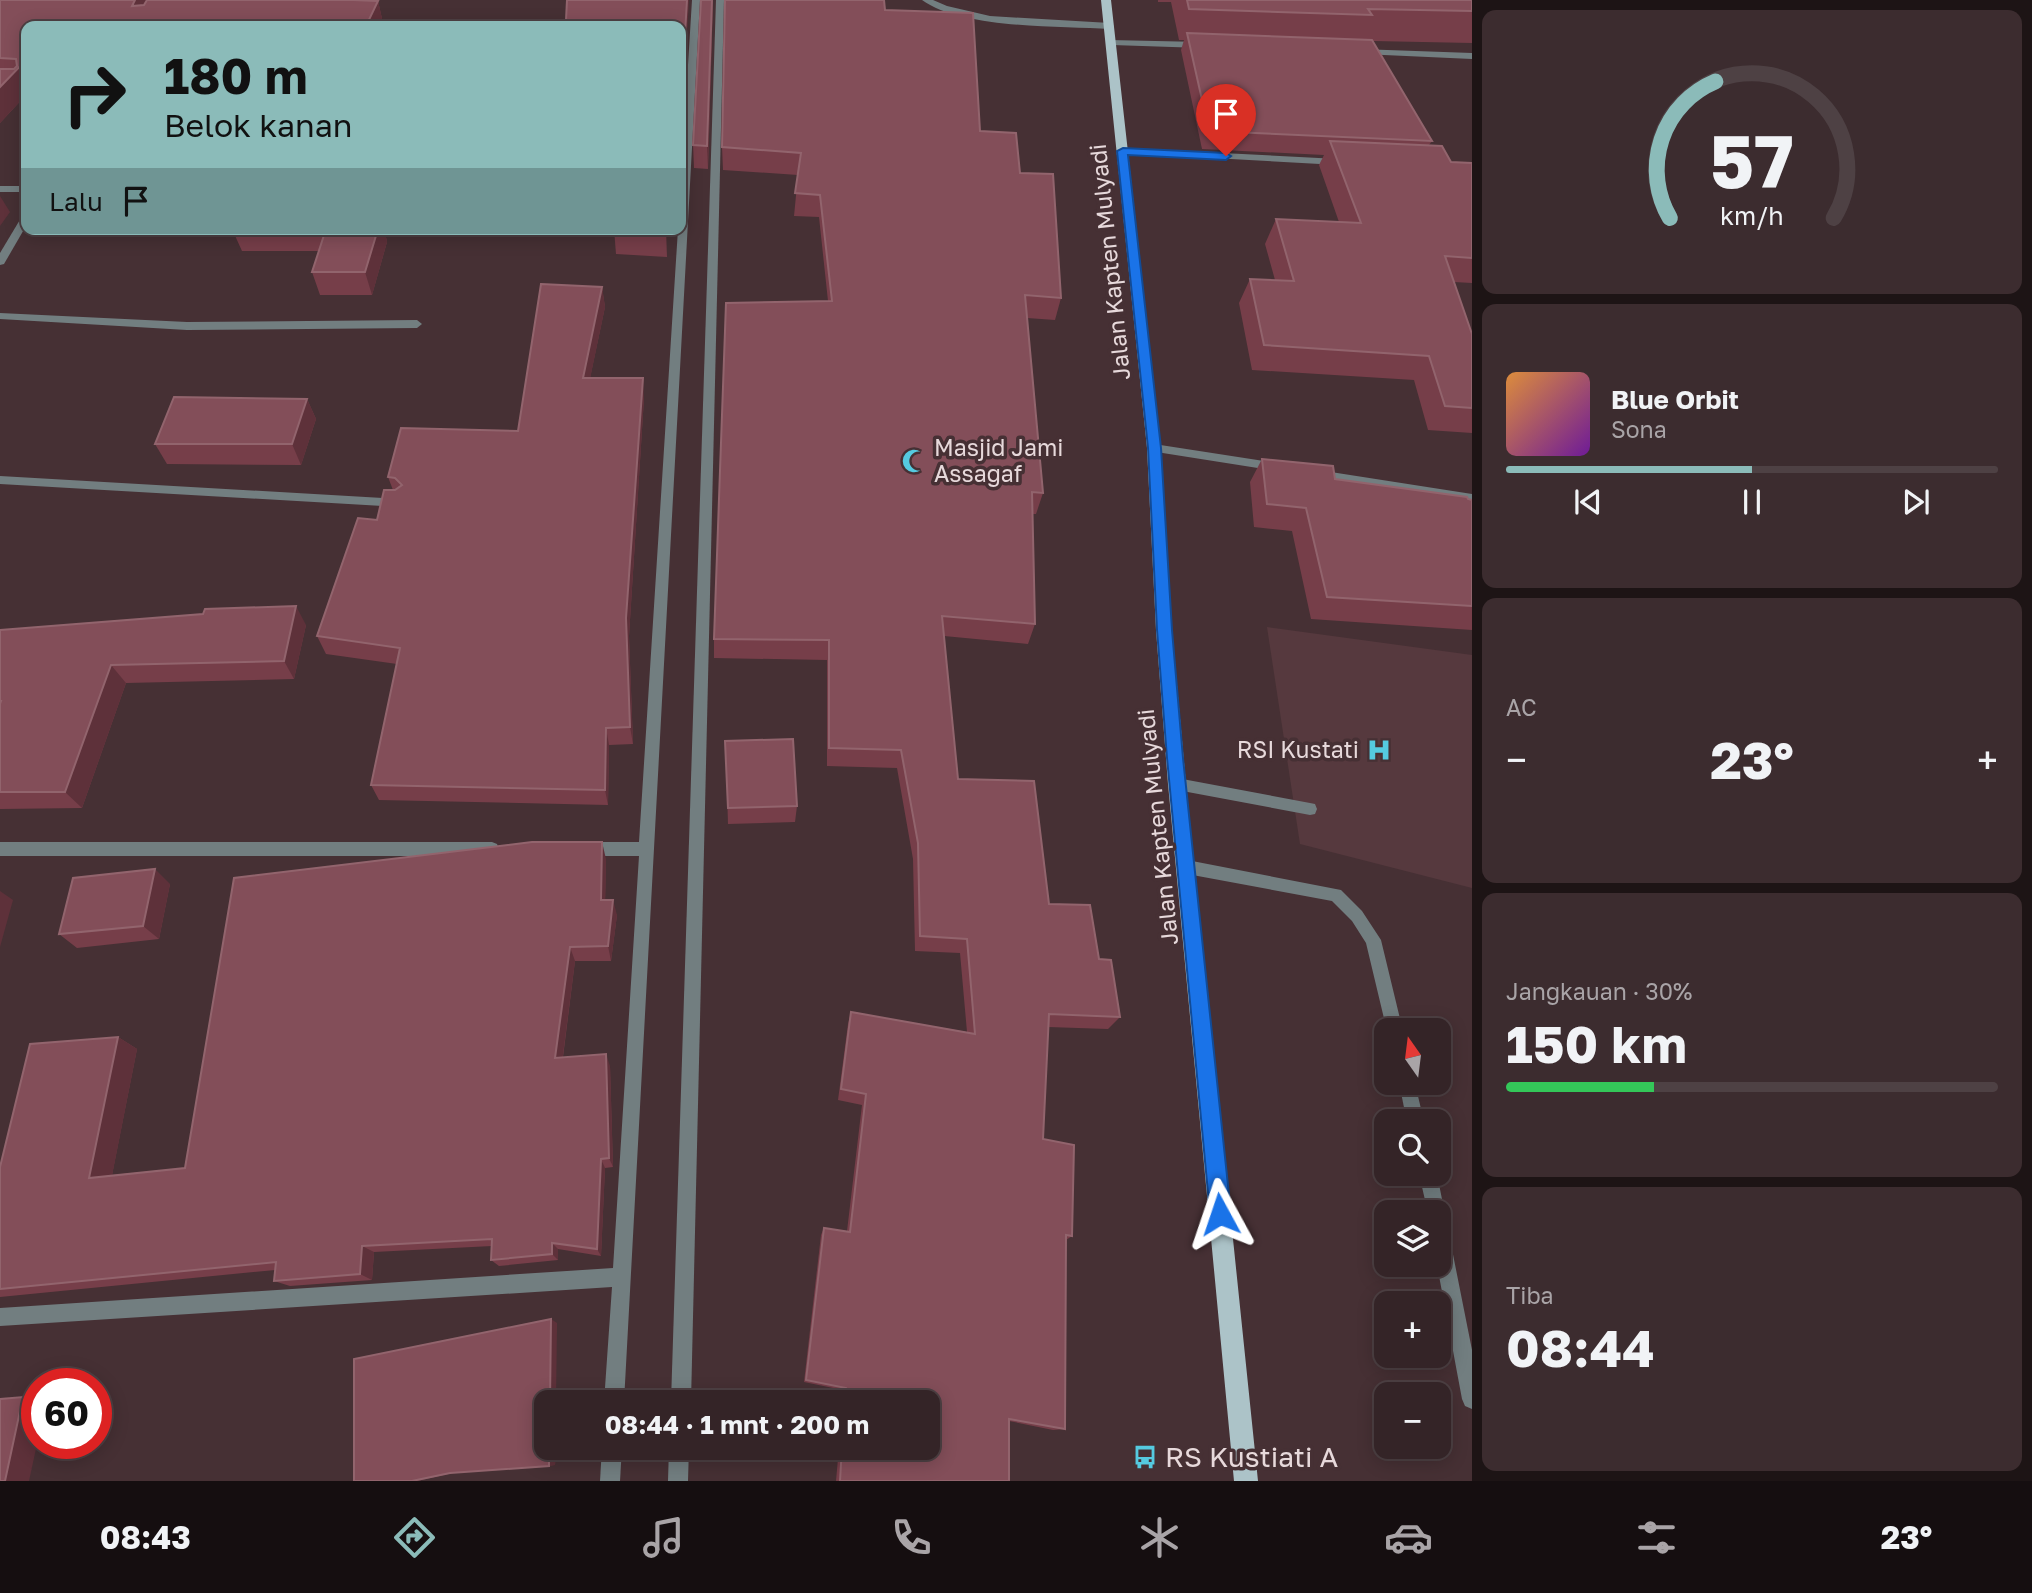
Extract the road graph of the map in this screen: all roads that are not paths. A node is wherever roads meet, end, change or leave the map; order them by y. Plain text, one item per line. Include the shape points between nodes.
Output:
1 (695, 0) edge
2 (720, 0) edge
3 (926, 0) edge
4 (1106, 0) edge
5 (1111, 34) junction
6 (1209, 46) edge
7 (1347, 51) edge
8 (1472, 56) edge
9 (1123, 151) junction
10 (686, 153) edge
11 (1351, 163) edge
12 (0, 189) edge
13 (21, 189) edge
14 (21, 226) edge
15 (681, 235) edge
16 (0, 262) edge
17 (0, 316) edge
18 (417, 324) dead end
19 (1154, 448) junction
20 (1293, 470) edge
21 (1306, 472) edge
22 (0, 480) edge
23 (1472, 498) edge
24 (400, 503) edge
25 (1177, 784) junction
26 (1310, 809) dead end
27 (0, 849) edge
28 (508, 849) edge
29 (577, 849) edge
30 (645, 849) junction
31 (1187, 867) junction
32 (1392, 1018) edge
33 (620, 1277) junction
34 (1449, 1277) edge
35 (0, 1317) edge
36 (615, 1390) edge
37 (681, 1390) edge
38 (1472, 1399) edge
39 (611, 1460) edge
40 (679, 1460) edge
41 (610, 1481) edge
42 (678, 1481) edge
43 (1246, 1481) edge

1 - 10 street
2 - 37 street
3 - 5 street via 944,9
4 - 5 main road, Jalan Kapten Mulyadi
5 - 6 street
5 - 9 main road, Jalan Kapten Mulyadi
7 - 8 street
9 - 11 street
9 - 19 main road, Jalan Kapten Mulyadi
12 - 13 street
14 - 16 street
15 - 30 street
17 - 18 street via 187,326
19 - 20 street
19 - 25 main road, Jalan Kapten Mulyadi
21 - 23 street
22 - 24 street
25 - 26 street
25 - 31 main road, Jalan Kapten Mulyadi
27 - 28 street
29 - 30 street
30 - 33 street
31 - 32 street via 1336,895 1373,940
31 - 43 main road, Jalan Kapten Mulyadi
33 - 35 street
33 - 36 street
34 - 38 street
39 - 41 street
40 - 42 street

